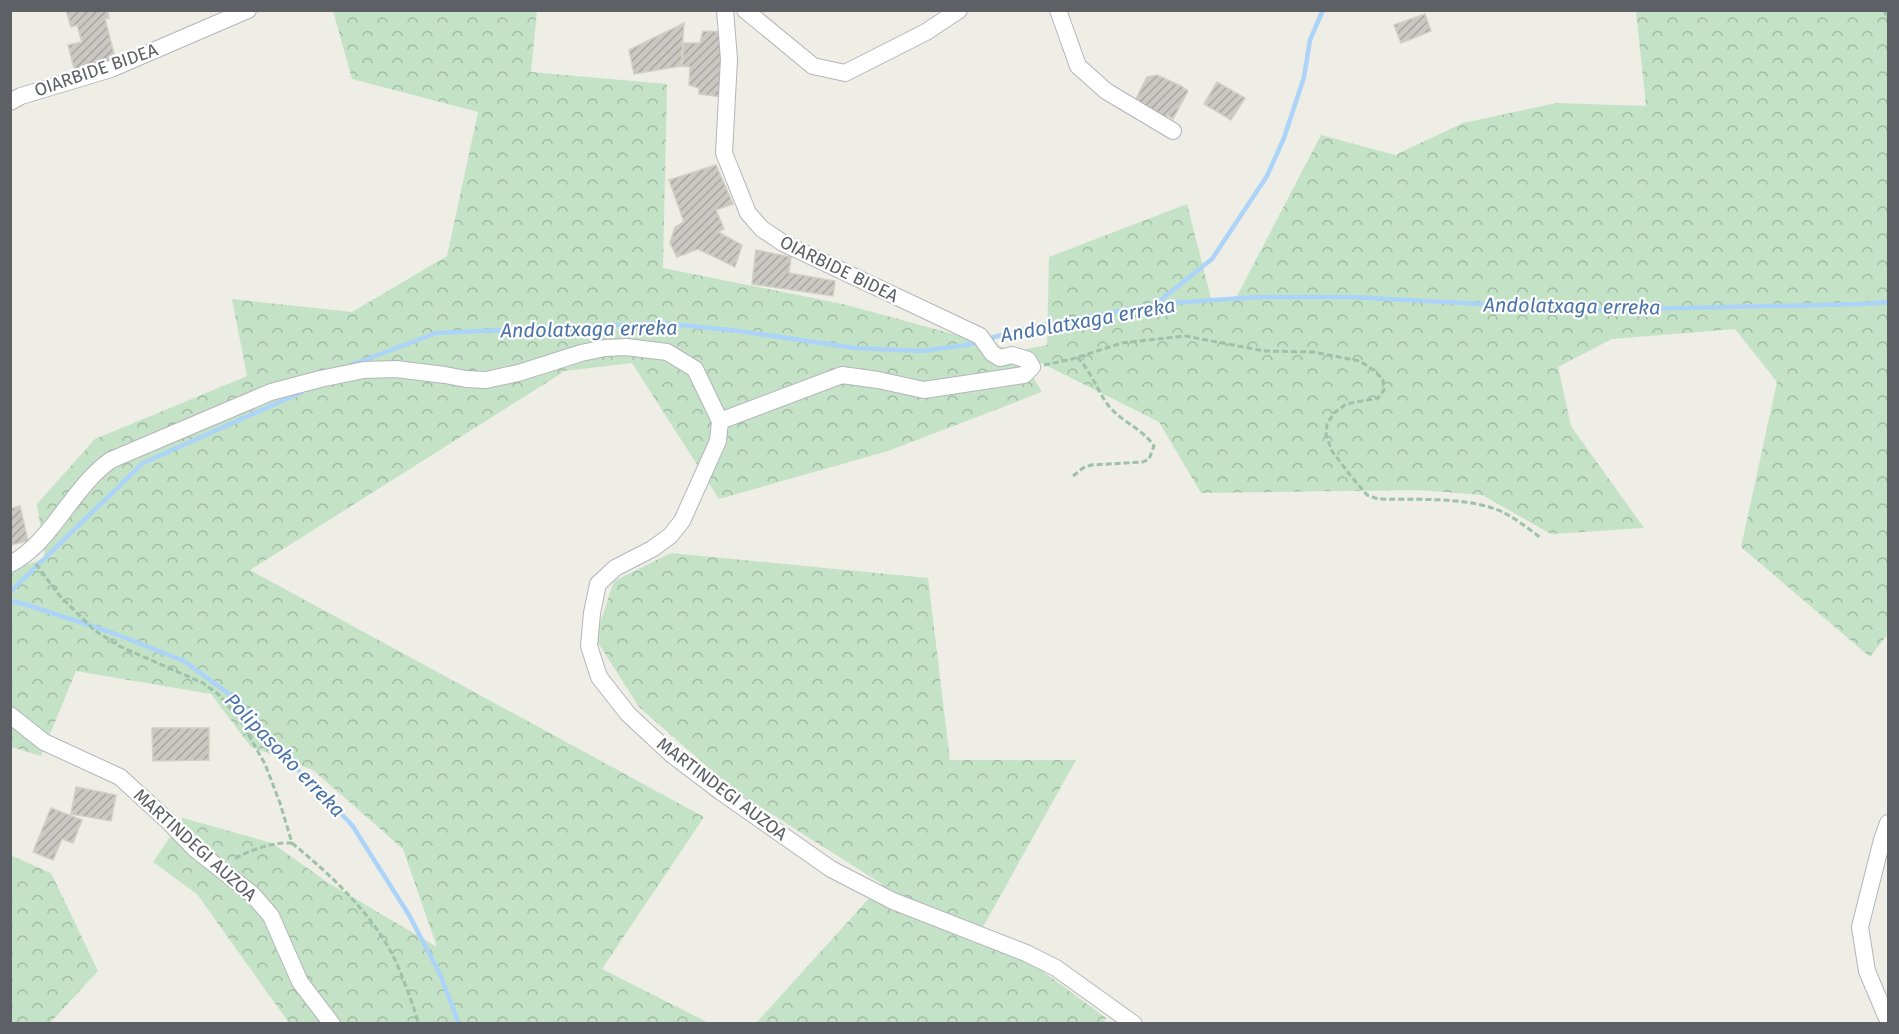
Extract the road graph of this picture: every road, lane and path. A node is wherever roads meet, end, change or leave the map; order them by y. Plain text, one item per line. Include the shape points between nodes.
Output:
1 (249, 10) edge
2 (725, 10) edge
3 (745, 10) edge
4 (959, 10) edge
5 (1058, 10) edge
6 (1884, 10) edge
7 (1888, 20) edge
8 (10, 102) edge
9 (1173, 131) dead end
10 (1077, 357) junction
11 (1032, 367) junction
12 (720, 421) junction
13 (1073, 476) dead end
14 (1541, 538) dead end
15 (29, 553) junction
16 (10, 564) edge
17 (10, 715) edge
18 (1888, 823) edge
19 (292, 843) junction
20 (218, 867) junction
21 (1888, 1019) edge
22 (332, 1023) edge
23 (419, 1023) edge
24 (1134, 1023) edge

1 - 8 street, OIARBIDE BIDEA via 111,69
2 - 11 street, OIARBIDE BIDEA via 729,59 724,153 748,213 762,229 783,243 985,342 1000,358 1012,355 1028,360
3 - 4 street via 813,66 845,73 926,32
5 - 9 street via 1078,66 1106,91
6 - 7 path
10 - 11 path
10 - 13 path via 1109,407 1148,436 1154,446 1149,459 1143,462 1091,465
10 - 14 path via 1122,343 1185,336 1265,351 1313,352 1359,362 1375,371 1383,380 1384,390 1378,398 1346,404 1334,413 1326,435 1332,451 1367,495 1491,507
11 - 12 street via 1024,375 924,390 842,375
12 - 15 street via 695,369 667,352 605,348 486,380 396,369 364,370 272,392 124,453 98,469
12 - 24 street, MARTINDEGI AUZOA via 718,441 682,521 661,543 615,568 598,584 589,646 600,677 628,714 671,754 831,869 893,901 1056,968
15 - 16 street
15 - 19 path via 59,595 94,630 119,646 203,683 219,695 239,718 266,764
17 - 20 street, MARTINDEGI AUZOA via 44,742 120,777
18 - 21 street via 1860,927 1868,971
19 - 20 path via 263,846
19 - 23 path via 336,881 380,935 395,961
20 - 22 street, MARTINDEGI AUZOA via 252,894 271,916 300,982

